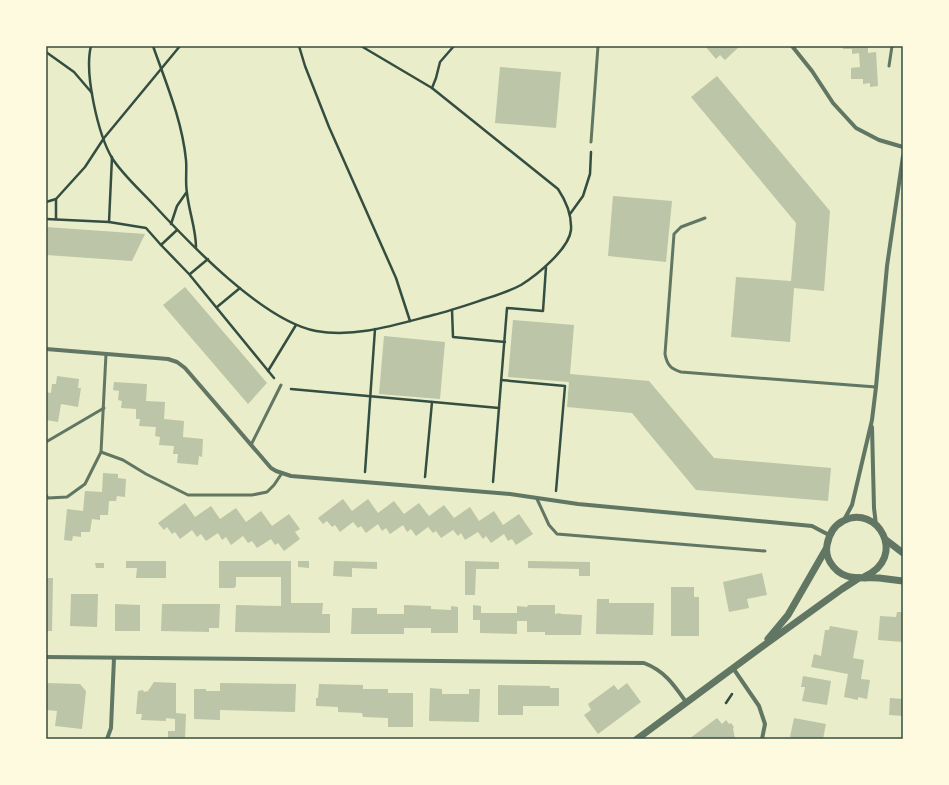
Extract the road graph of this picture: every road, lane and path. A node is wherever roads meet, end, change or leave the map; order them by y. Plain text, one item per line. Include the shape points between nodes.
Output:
1 (91, 46) edge
2 (153, 46) edge
3 (180, 46) edge
4 (299, 46) edge
5 (361, 46) edge
6 (454, 46) edge
7 (598, 46) edge
8 (792, 46) edge
9 (892, 46) edge
10 (46, 52) edge
11 (888, 66) dead end
12 (161, 69) junction
13 (432, 88) junction
14 (92, 93) junction
15 (104, 138) junction
16 (591, 142) joint
17 (903, 147) edge
18 (903, 156) edge
19 (112, 157) junction
20 (187, 192) junction
21 (56, 199) junction
22 (46, 202) edge
23 (570, 214) junction
24 (705, 218) dead end
25 (46, 219) edge
26 (56, 219) junction
27 (109, 222) junction
28 (171, 224) junction
29 (178, 230) junction
30 (161, 244) junction
31 (196, 248) junction
32 (208, 259) junction
33 (546, 266) junction
34 (190, 274) junction
35 (240, 288) junction
36 (216, 307) junction
37 (452, 310) junction
38 (410, 321) junction
39 (296, 325) junction
40 (376, 329) junction
41 (505, 342) junction
42 (46, 350) edge
43 (106, 354) junction
44 (268, 371) junction
45 (501, 380) junction
46 (280, 385) junction
47 (876, 387) junction
48 (370, 396) junction
49 (432, 402) junction
50 (104, 408) junction
51 (499, 408) junction
52 (872, 420) junction
53 (46, 442) edge
54 (251, 446) junction
55 (101, 452) junction
56 (282, 473) junction
57 (364, 482) junction
58 (424, 487) junction
59 (492, 493) junction
60 (46, 495) edge
61 (537, 499) junction
62 (555, 502) junction
63 (844, 520) junction
64 (876, 525) junction
65 (829, 536) junction
66 (886, 540) junction
67 (826, 549) junction
68 (765, 551) dead end
69 (903, 554) edge
70 (862, 578) junction
71 (903, 581) edge
72 (763, 646) junction
73 (46, 657) edge
74 (114, 658) junction
75 (733, 668) junction
76 (732, 694) dead end
77 (686, 702) junction
78 (726, 703) dead end
79 (108, 739) edge
80 (637, 739) edge
81 (762, 739) edge

1 - 14 path via 88,77
2 - 12 path
3 - 12 path
4 - 38 path via 329,127 396,278
5 - 13 path
6 - 13 path via 440,62
7 - 16 lane
8 - 17 street via 834,104 856,128 879,140
9 - 11 lane
10 - 14 path via 74,72
12 - 15 path
12 - 20 path via 180,129 186,160
13 - 23 path via 558,189 566,200
14 - 15 path
15 - 19 path
15 - 21 path via 85,167
16 - 23 path via 590,174 583,196
18 - 47 street via 887,266
19 - 27 path
19 - 28 path
20 - 28 path via 177,206
20 - 31 path
21 - 22 path
21 - 26 path
23 - 33 path via 571,231 554,259
24 - 47 lane via 681,227 674,234 665,354 667,363 673,370
25 - 26 path
26 - 27 path
27 - 30 path via 146,228
28 - 29 path
29 - 30 path
29 - 31 path
30 - 34 path
31 - 32 path
32 - 34 path
32 - 35 path
33 - 37 path via 521,285
33 - 41 path via 543,311 507,308
34 - 36 path
35 - 36 path
35 - 39 path via 268,309
36 - 44 path
37 - 38 path
37 - 41 path via 453,337
38 - 40 path
39 - 40 path via 315,331 337,333
39 - 44 path
40 - 48 path
41 - 45 path
42 - 43 street
43 - 50 lane
43 - 54 street via 178,362 186,368
44 - 46 path
45 - 51 path
45 - 62 path via 565,386
46 - 48 path via 287,389
46 - 54 lane
47 - 52 street
48 - 49 path
48 - 57 path
49 - 51 path
49 - 58 path
50 - 53 lane
50 - 55 lane
51 - 59 path
52 - 63 street via 852,505
52 - 64 street
54 - 56 street via 271,468
55 - 56 lane via 123,460 188,495 252,495 267,492
55 - 60 lane via 85,484 66,497 48,498
56 - 57 street via 291,476
57 - 58 street
58 - 59 street
59 - 61 street
61 - 62 street
61 - 68 lane via 549,525 557,534
62 - 65 street via 812,526
63 - 64 street via 862,518
63 - 65 street via 835,526
64 - 66 street
65 - 67 street
66 - 69 street
66 - 70 street via 885,559 880,567
67 - 70 street via 833,567 840,574
67 - 72 street via 788,615
70 - 71 street
70 - 72 street via 842,589
72 - 75 street
73 - 74 street
74 - 77 street via 644,663 663,673
74 - 79 street via 111,728
75 - 77 street
75 - 81 street via 759,706 765,724
76 - 78 path
77 - 80 street

